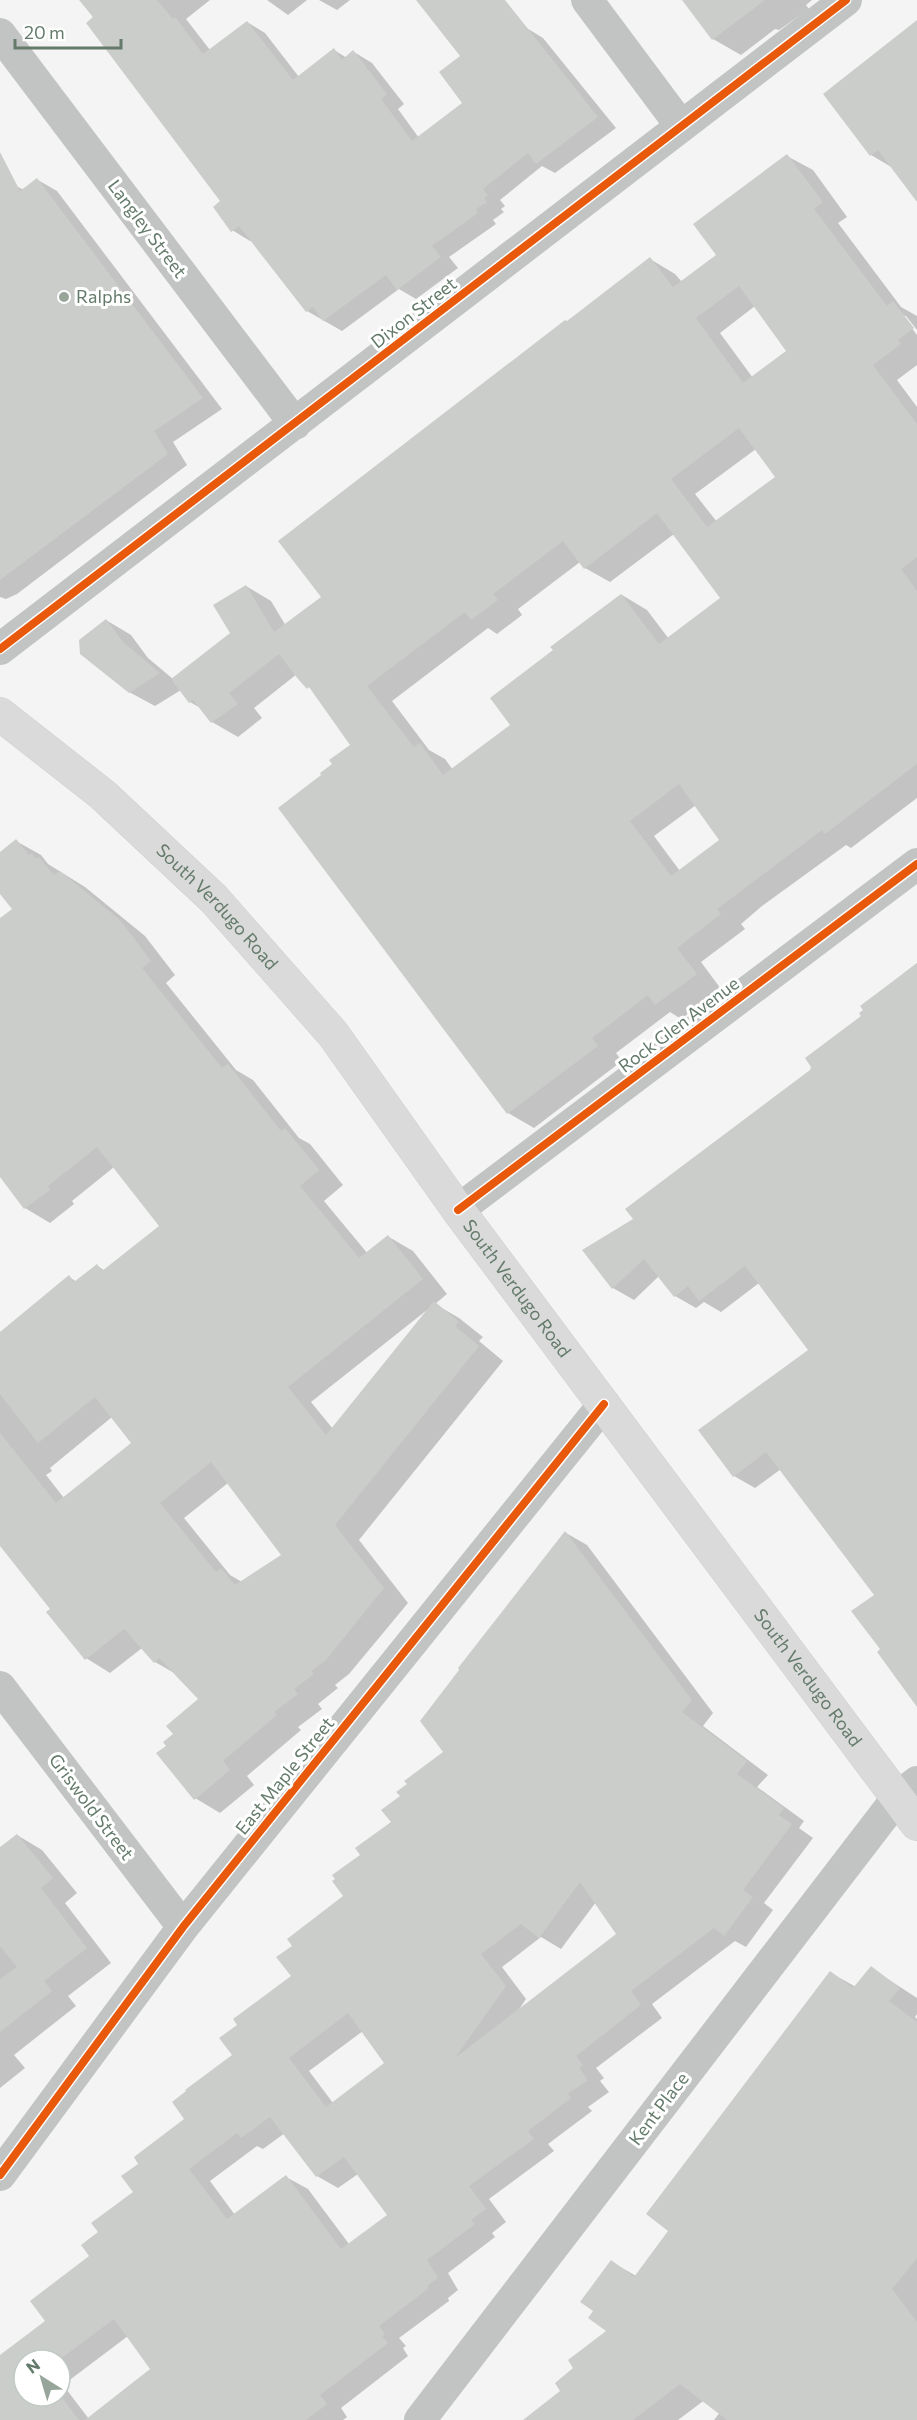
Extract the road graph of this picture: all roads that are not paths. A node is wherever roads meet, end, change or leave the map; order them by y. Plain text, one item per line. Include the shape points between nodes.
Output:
1 (587, 0) edge
2 (846, 0) edge
3 (0, 34) edge
4 (681, 126) junction
5 (295, 424) junction
6 (0, 649) edge
7 (0, 714) edge
8 (917, 864) edge
9 (458, 1210) junction
10 (604, 1404) junction
11 (0, 1687) edge
12 (907, 1790) edge
13 (917, 1824) edge
14 (183, 1927) junction
15 (0, 2175) edge
16 (420, 2420) edge

1 - 4 street
2 - 4 street, Dixon Street
3 - 5 street, Langley Street
4 - 5 street, Dixon Street
5 - 6 street, Dixon Street
7 - 9 main road, South Verdugo Road via 103,795 214,899 333,1034
8 - 9 street, Rock Glen Avenue
9 - 10 main road, South Verdugo Road
10 - 12 main road, South Verdugo Road
10 - 14 street, East Maple Street
11 - 14 street, Griswold Street
12 - 13 main road, South Verdugo Road
12 - 16 street, Kent Place
14 - 15 street, East Maple Street

